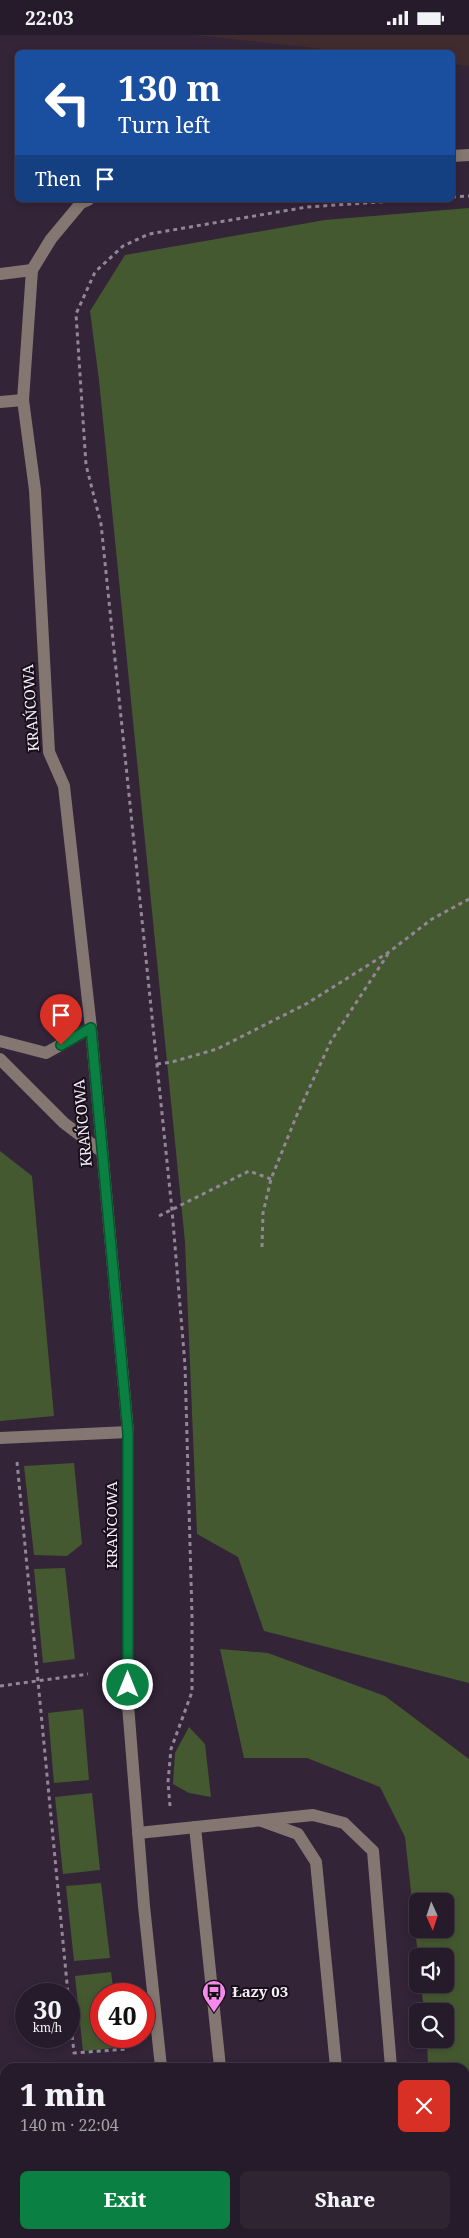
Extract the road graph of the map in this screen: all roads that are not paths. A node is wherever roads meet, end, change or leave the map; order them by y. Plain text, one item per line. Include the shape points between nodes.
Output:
1 (469, 155) edge
2 (455, 156) edge
3 (83, 202) edge
4 (32, 270) junction
5 (0, 274) edge
6 (22, 400) junction
7 (0, 402) edge
8 (91, 1028) junction
9 (0, 1041) edge
10 (0, 1059) edge
11 (101, 1151) junction
12 (128, 1433) junction
13 (0, 1438) edge
14 (257, 1819) junction
15 (196, 1827) junction
16 (138, 1833) junction
17 (161, 2063) edge
18 (220, 2063) edge
19 (336, 2063) edge
20 (391, 2063) edge

1 - 2 street
3 - 4 street, KRAŃCOWA via 51,239
4 - 5 street
4 - 6 street, KRAŃCOWA
6 - 7 street
6 - 8 street, KRAŃCOWA via 35,490 49,752 64,786
8 - 9 street via 46,1053
8 - 11 street, KRAŃCOWA
10 - 11 street via 64,1123
11 - 12 street, KRAŃCOWA
12 - 13 street
12 - 16 street, KRAŃCOWA via 128,1705
14 - 15 street
14 - 19 street via 298,1834 316,1862
14 - 20 street via 312,1815 344,1823 372,1851
15 - 16 street
15 - 18 street
16 - 17 street, KRAŃCOWA

